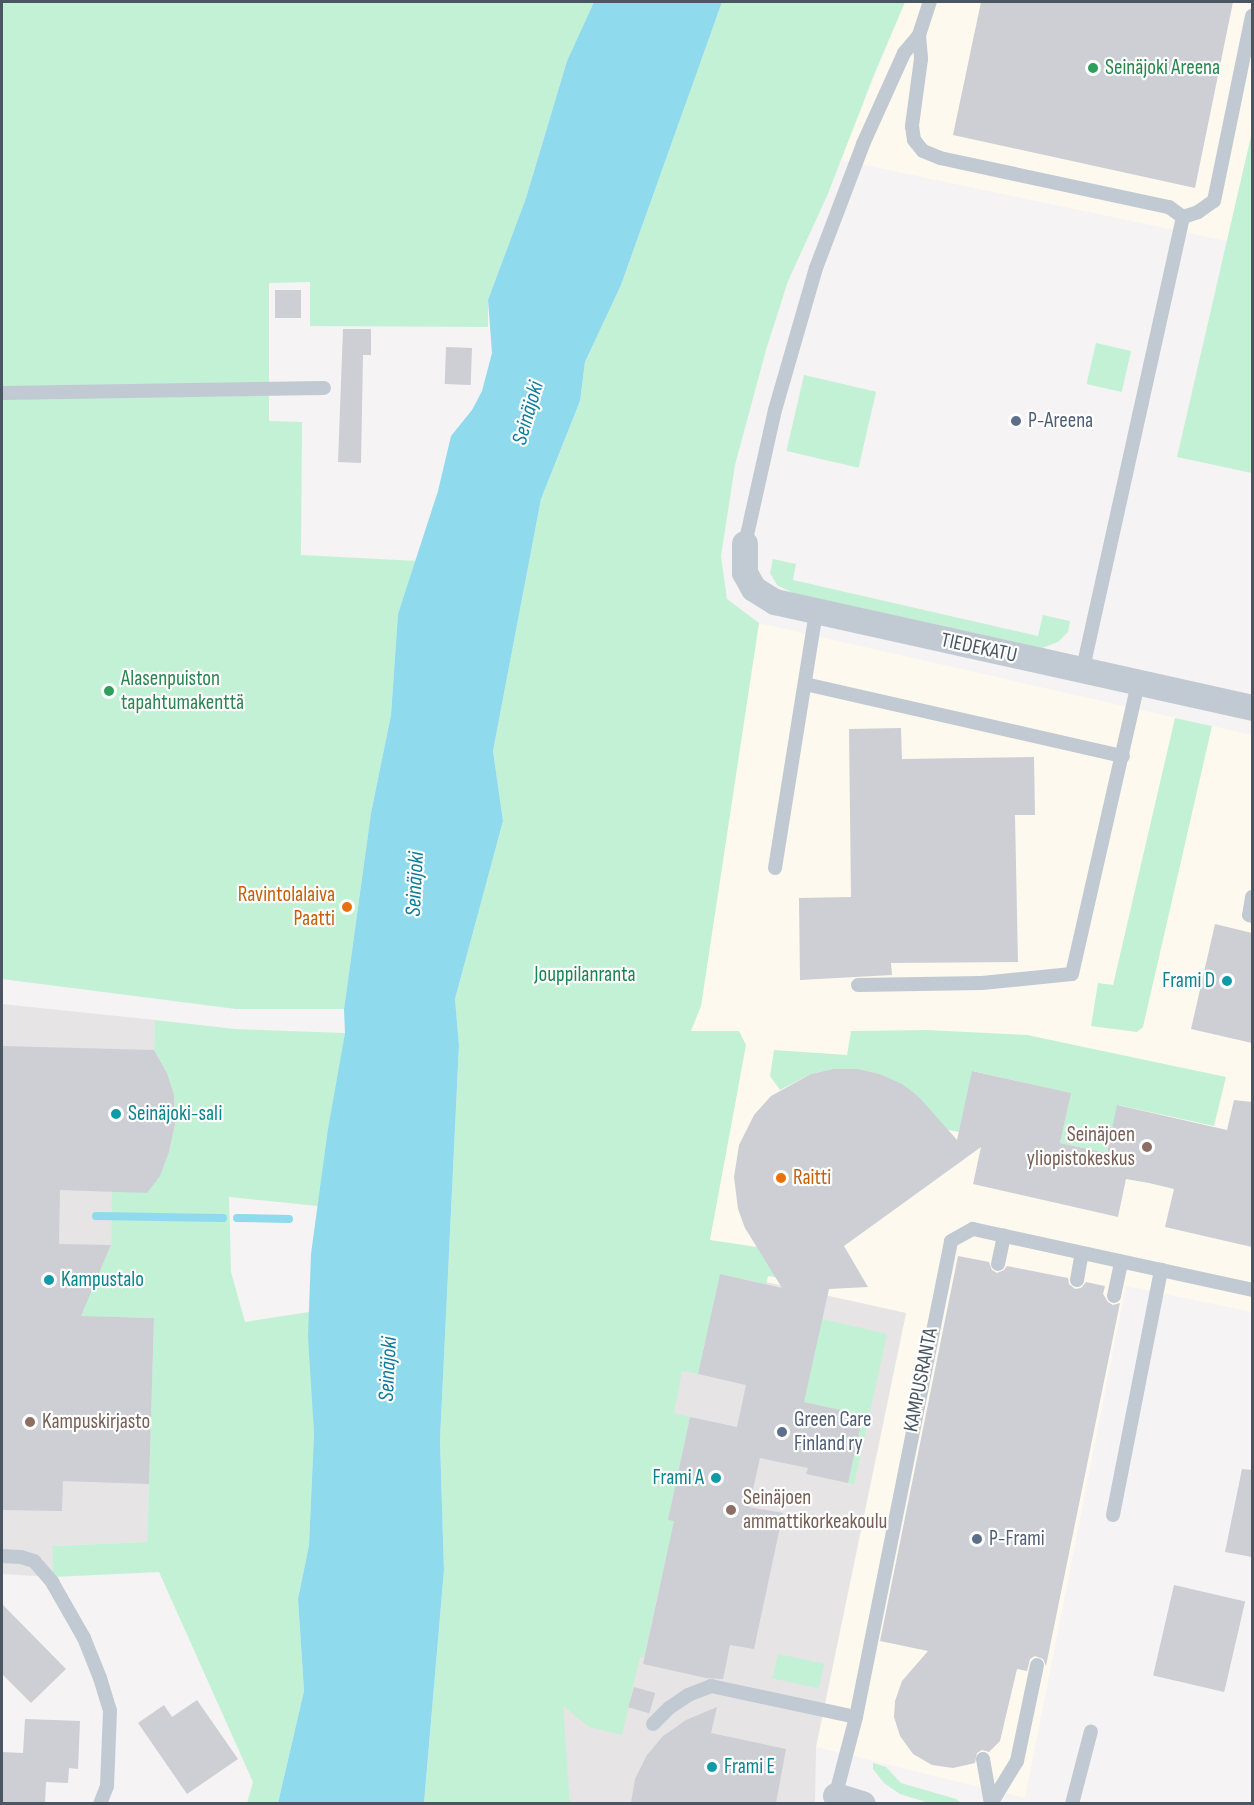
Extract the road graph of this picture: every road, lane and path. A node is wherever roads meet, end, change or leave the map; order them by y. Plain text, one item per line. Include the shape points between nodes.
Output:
1 (930, 2) edge
2 (1252, 16) edge
3 (919, 35) junction
4 (1184, 217) junction
5 (324, 388) dead end
6 (2, 393) edge
7 (745, 544) joint
8 (816, 612) junction
9 (1082, 671) junction
10 (1138, 683) junction
11 (805, 684) junction
12 (1252, 708) edge
13 (1123, 756) junction
14 (775, 868) dead end
15 (1252, 897) edge
16 (1252, 916) edge
17 (858, 985) dead end
18 (1004, 1236) junction
19 (1082, 1253) junction
20 (1121, 1262) junction
21 (998, 1264) dead end
22 (1161, 1270) junction
23 (1077, 1280) dead end
24 (1252, 1290) edge
25 (1114, 1296) dead end
26 (1113, 1515) dead end
27 (2, 1556) edge
28 (1037, 1665) dead end
29 (856, 1716) junction
30 (652, 1724) dead end
31 (1090, 1731) dead end
32 (983, 1759) dead end
33 (835, 1800) edge
34 (100, 1803) edge
35 (863, 1803) edge
36 (991, 1803) edge
37 (1072, 1803) edge

1 - 3 lane
2 - 4 lane via 1214,201
3 - 4 lane via 921,59 912,126 914,140 923,151 940,158 1169,207
3 - 7 lane via 904,53 863,144 816,268 775,410
4 - 9 lane
5 - 6 lane
7 - 8 street, TIEDEKATU via 745,573 754,589 775,602
8 - 9 street, TIEDEKATU
8 - 11 lane
9 - 10 street, TIEDEKATU
10 - 12 street, TIEDEKATU
10 - 13 lane
11 - 13 lane
11 - 14 lane
13 - 17 lane via 1072,974 982,983
15 - 16 lane
18 - 19 lane, KAMPUSRANTA
18 - 21 lane
18 - 29 lane, KAMPUSRANTA via 973,1229 951,1241
19 - 20 lane, KAMPUSRANTA
19 - 23 lane
20 - 22 lane, KAMPUSRANTA
20 - 25 lane
22 - 24 lane, KAMPUSRANTA
22 - 26 lane
27 - 34 lane via 34,1561 52,1582 96,1668 110,1711 107,1786
28 - 36 lane via 1017,1761
29 - 30 lane via 711,1686 678,1701
29 - 33 lane, KAMPUSRANTA
31 - 37 lane
32 - 36 lane
33 - 35 street, KAMPUSRANTA

